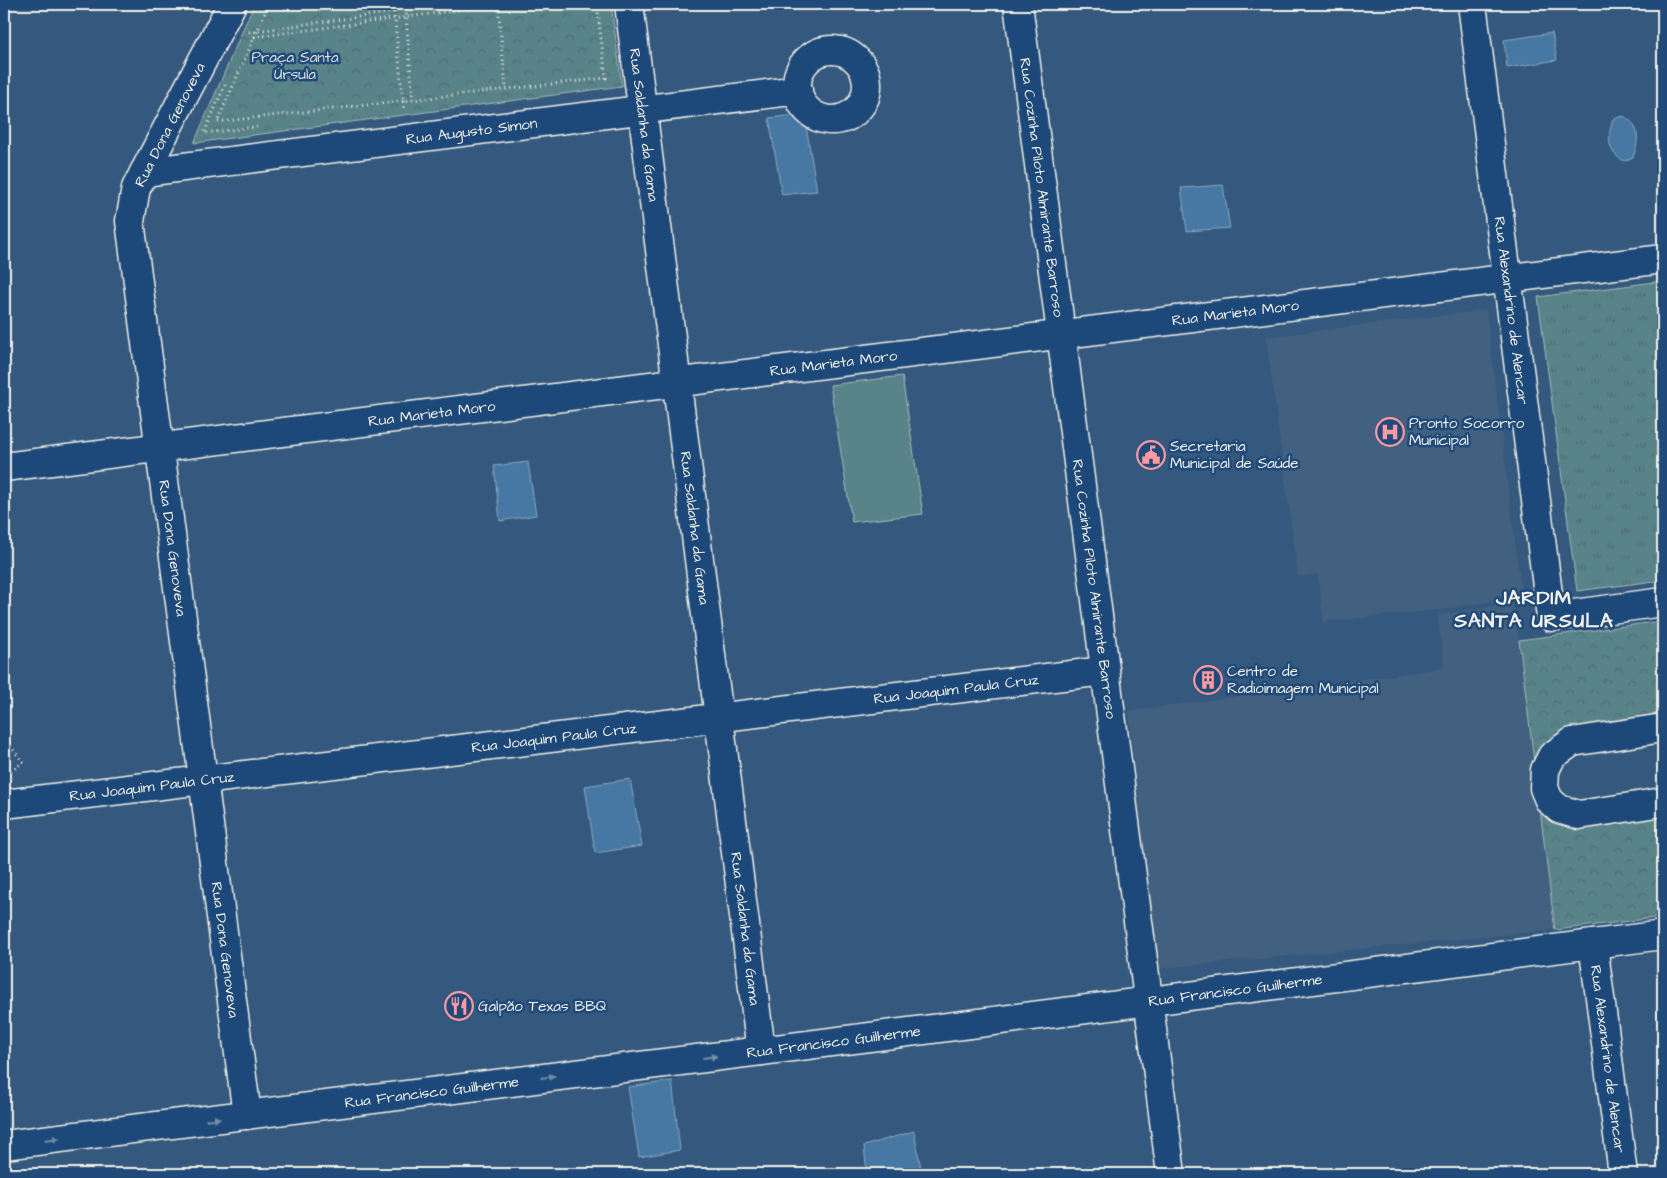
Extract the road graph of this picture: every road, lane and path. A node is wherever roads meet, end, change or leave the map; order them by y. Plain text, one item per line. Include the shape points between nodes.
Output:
1 (232, 4) edge
2 (268, 4) edge
3 (393, 4) edge
4 (405, 4) edge
5 (597, 4) edge
6 (629, 4) edge
7 (1018, 4) edge
8 (1472, 4) edge
9 (498, 5) edge
10 (394, 12) junction
11 (406, 18) junction
12 (395, 19) junction
13 (251, 25) dead end
14 (256, 31) junction
15 (254, 37) junction
16 (228, 78) dead end
17 (506, 88) junction
18 (798, 90) dead end
19 (413, 99) junction
20 (403, 100) junction
21 (410, 108) dead end
22 (404, 109) junction
23 (642, 109) junction
24 (395, 110) dead end
25 (261, 126) dead end
26 (144, 172) junction
27 (1663, 259) edge
28 (1507, 278) junction
29 (1061, 334) junction
30 (677, 383) junction
31 (160, 448) junction
32 (4, 467) edge
33 (1663, 602) edge
34 (1104, 671) junction
35 (719, 718) junction
36 (1663, 728) edge
37 (4, 738) edge
38 (4, 778) edge
39 (203, 780) junction
40 (1663, 802) edge
41 (4, 804) edge
42 (1663, 935) edge
43 (1593, 944) junction
44 (1148, 1001) junction
45 (761, 1051) junction
46 (247, 1115) junction
47 (4, 1145) edge
48 (1171, 1174) edge
49 (1623, 1174) edge

1 - 26 street, Rua Dona Genoveva
2 - 14 path
3 - 10 path
4 - 11 path
5 - 17 path via 606,78
6 - 23 street, Rua Saldanha da Gama
7 - 29 street, Rua Cozinha Piloto Almirante Barroso
8 - 28 street, Rua Alexandrino de Alencar
9 - 11 path
9 - 17 path
10 - 12 path
10 - 14 path
11 - 12 path
11 - 19 path
12 - 15 path
12 - 20 path
13 - 14 path via 248,32
14 - 15 path
15 - 20 path via 217,122
16 - 25 path via 204,133
17 - 19 path
18 - 23 street, Rua Augusto Simon
19 - 20 path
20 - 22 path
21 - 22 path
22 - 24 path
23 - 26 street, Rua Augusto Simon
23 - 30 street, Rua Saldanha da Gama
26 - 31 street, Rua Dona Genoveva via 136,188 130,221
27 - 28 street, Rua Marieta Moro
28 - 29 street, Rua Marieta Moro
28 - 33 street, Rua Alexandrino de Alencar via 1551,617
29 - 30 street, Rua Marieta Moro
29 - 34 street, Rua Cozinha Piloto Almirante Barroso
30 - 31 street, Rua Marieta Moro
30 - 35 street, Rua Saldanha da Gama
31 - 32 street, Rua Marieta Moro
31 - 39 street, Rua Dona Genoveva
34 - 35 street, Rua Joaquim Paula Cruz
34 - 44 street, Rua Cozinha Piloto Almirante Barroso
35 - 39 street, Rua Joaquim Paula Cruz
35 - 45 street, Rua Saldanha da Gama
36 - 40 street via 1572,742 1552,756 1545,770 1544,788 1549,800 1559,809 1579,815
37 - 38 path via 23,762
39 - 41 street, Rua Joaquim Paula Cruz
39 - 46 street, Rua Dona Genoveva
42 - 43 street, Rua Francisco Guilherme
43 - 44 street, Rua Francisco Guilherme
43 - 49 street, Rua Alexandrino de Alencar
44 - 45 street, Rua Francisco Guilherme
44 - 48 street, Rua Cozinha Piloto Almirante Barroso
46 -> 45 street, Rua Francisco Guilherme
47 -> 46 street, Rua Francisco Guilherme

